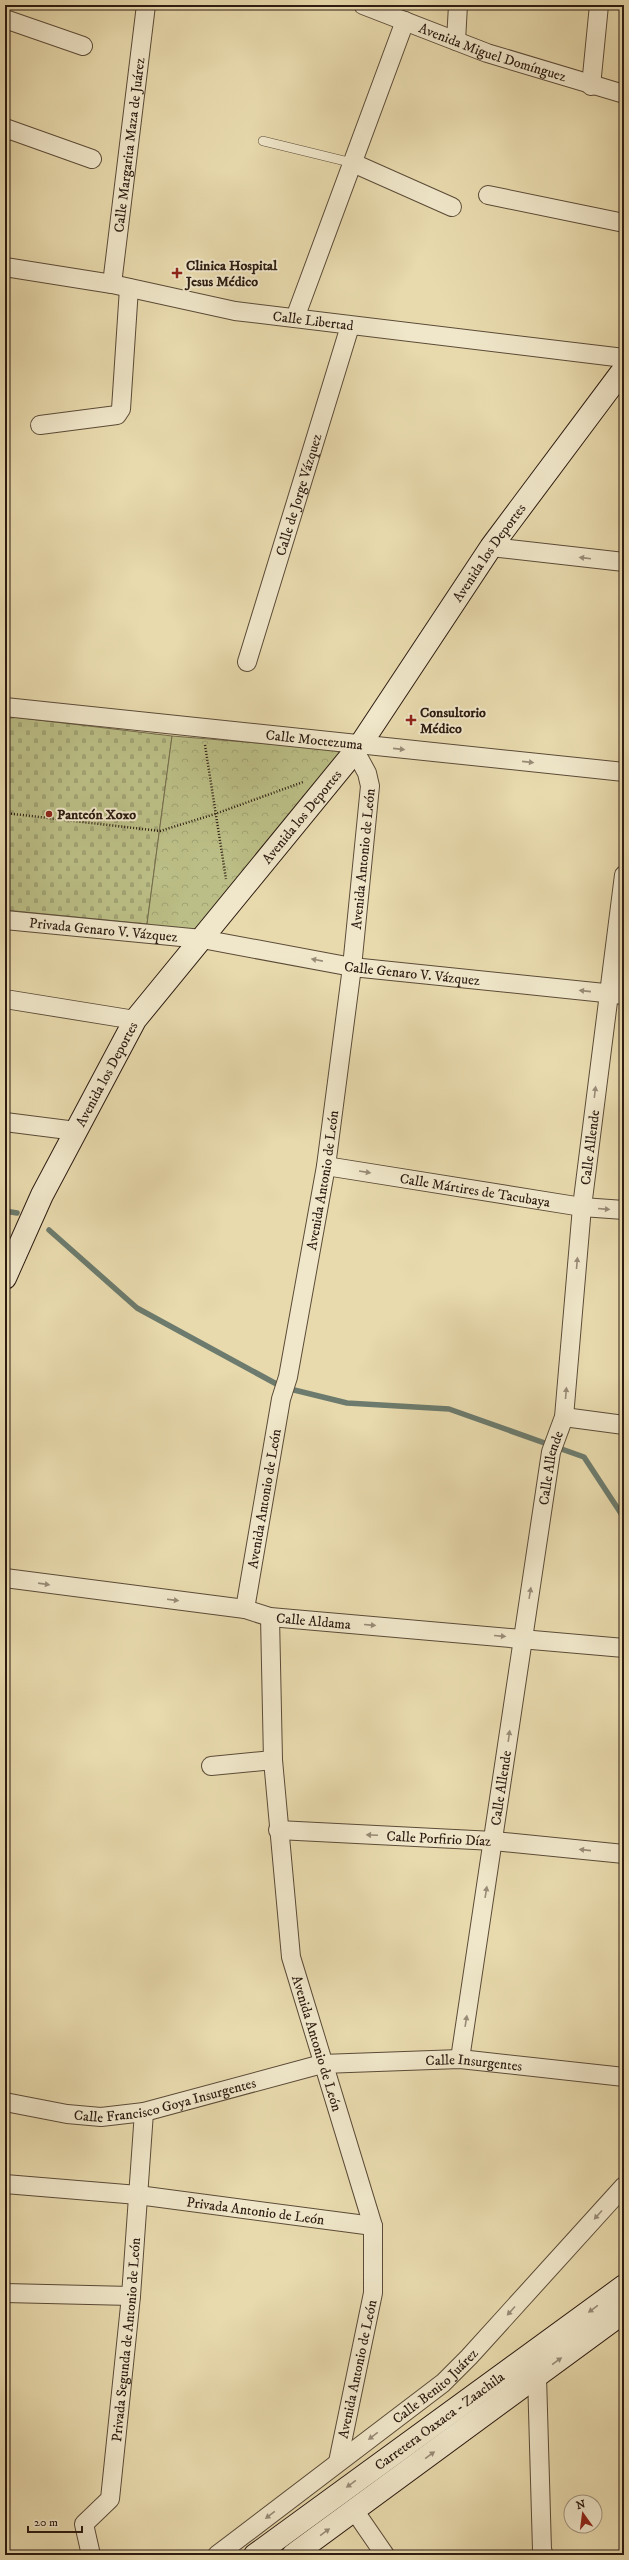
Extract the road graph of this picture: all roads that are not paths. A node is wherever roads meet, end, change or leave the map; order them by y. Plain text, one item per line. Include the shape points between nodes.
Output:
1 (146, 5) edge
2 (363, 5) edge
3 (458, 5) edge
4 (599, 5) edge
5 (5, 18) edge
6 (405, 21) junction
7 (456, 42) junction
8 (83, 46) dead end
9 (591, 86) junction
10 (624, 94) edge
11 (5, 128) edge
12 (263, 141) dead end
13 (92, 159) dead end
14 (352, 163) junction
15 (488, 195) dead end
16 (452, 207) dead end
17 (624, 223) edge
18 (5, 267) edge
19 (120, 286) junction
20 (295, 318) junction
21 (350, 326) junction
22 (624, 358) edge
23 (624, 369) edge
24 (40, 425) dead end
25 (491, 547) junction
26 (624, 562) edge
27 (247, 662) dead end
28 (5, 707) edge
29 (358, 748) junction
30 (624, 772) edge
31 (624, 875) edge
32 (5, 920) edge
33 (202, 939) junction
34 (352, 967) junction
35 (616, 994) edge
36 (5, 999) edge
37 (135, 1020) junction
38 (5, 1122) edge
39 (76, 1131) junction
40 (326, 1166) junction
41 (582, 1207) junction
42 (624, 1210) edge
43 (5, 1278) edge
44 (562, 1424) junction
45 (624, 1425) edge
46 (5, 1578) edge
47 (245, 1609) junction
48 (270, 1617) junction
49 (523, 1637) junction
50 (624, 1648) edge
51 (273, 1760) junction
52 (211, 1766) dead end
53 (278, 1830) junction
54 (494, 1841) junction
55 (624, 1854) edge
56 (460, 2059) junction
57 (322, 2064) junction
58 (624, 2077) edge
59 (5, 2102) edge
60 (144, 2112) junction
61 (5, 2184) edge
62 (624, 2186) edge
63 (138, 2195) junction
64 (373, 2226) junction
65 (624, 2286) edge
66 (5, 2293) edge
67 (130, 2296) junction
68 (624, 2312) edge
69 (537, 2376) junction
70 (338, 2462) junction
71 (354, 2510) junction
72 (91, 2555) edge
73 (217, 2555) edge
74 (255, 2555) edge
75 (293, 2555) edge
76 (385, 2555) edge
77 (544, 2555) edge

1 - 19 street, Calle Margarita Maza de Juárez
2 - 6 street, Avenida Miguel Domínguez
3 - 7 street
4 - 9 street
5 - 8 street
6 - 7 street, Avenida Miguel Domínguez
6 - 14 street
7 - 9 street, Avenida Miguel Domínguez
9 - 10 street, Avenida Miguel Domínguez
11 - 13 street
12 - 14 lane
14 - 16 street
14 - 20 street
15 - 17 street
18 - 19 street, Calle Libertad
19 - 20 street, Calle Libertad via 235,311
19 - 24 street, Calle Margarita Maza de Juárez via 121,409 118,415
20 - 21 street, Calle Libertad
21 - 22 street, Calle Libertad
21 - 27 street, Calle de Jorge Vázquez
23 - 25 street, Avenida los Deportes
26 -> 25 street
25 - 29 street, Avenida los Deportes
28 - 29 street, Calle Moctezuma
29 -> 30 street, Calle Moctezuma
29 - 33 street, Avenida los Deportes
29 - 34 street, Avenida Antonio de León via 370,786
31 - 35 street, Calle Allende
32 - 33 street, Privada Genaro V. Vázquez
34 -> 33 street, Calle Genaro V. Vázquez
33 - 37 street, Avenida los Deportes
35 -> 34 street, Calle Genaro V. Vázquez
34 - 40 street, Avenida Antonio de León
41 -> 35 street, Calle Allende
36 - 37 street
37 - 39 street, Avenida los Deportes
38 - 39 street
39 - 43 street, Avenida los Deportes via 42,1195
40 -> 41 street, Calle Mártires de Tacubaya
40 - 47 street, Avenida Antonio de León via 288,1377 281,1399
41 -> 42 street, Calle Mártires de Tacubaya
44 -> 41 street, Calle Allende
44 - 45 street
49 -> 44 street, Calle Allende via 551,1452
46 -> 47 street, Calle Aldama
47 - 48 street, Calle Aldama
48 -> 49 street, Calle Aldama
48 - 51 street, Avenida Antonio de León
49 - 50 street, Calle Aldama
54 -> 49 street, Calle Allende
51 - 52 street
51 - 53 street, Avenida Antonio de León
54 -> 53 street, Calle Porfirio Díaz
53 - 57 street, Avenida Antonio de León via 291,1958
55 -> 54 street, Calle Porfirio Díaz
56 -> 54 street, Calle Allende
56 - 57 street, Calle Insurgentes
56 - 58 street, Calle Insurgentes
57 - 60 street, Calle Francisco Goya Insurgentes
57 - 64 street, Avenida Antonio de León
59 - 60 street, Calle Francisco Goya Insurgentes via 74,2115 101,2116
60 - 63 street, Privada Segunda de Antonio de León
61 - 63 street, Privada Antonio de León
62 -> 70 street, Calle Benito Juárez via 443,2383
63 - 64 street, Privada Antonio de León
63 - 67 street, Privada Segunda de Antonio de León
64 - 70 street, Avenida Antonio de León via 373,2293
65 -> 74 street, Carretera Oaxaca - Zaachila
66 - 67 street
67 - 72 street, Privada Segunda de Antonio de León via 110,2500 84,2524
69 -> 68 street, Carretera Oaxaca - Zaachila
71 -> 69 street, Carretera Oaxaca - Zaachila
69 - 77 street
70 -> 73 street, Calle Benito Juárez
75 -> 71 street, Carretera Oaxaca - Zaachila
71 - 76 street

